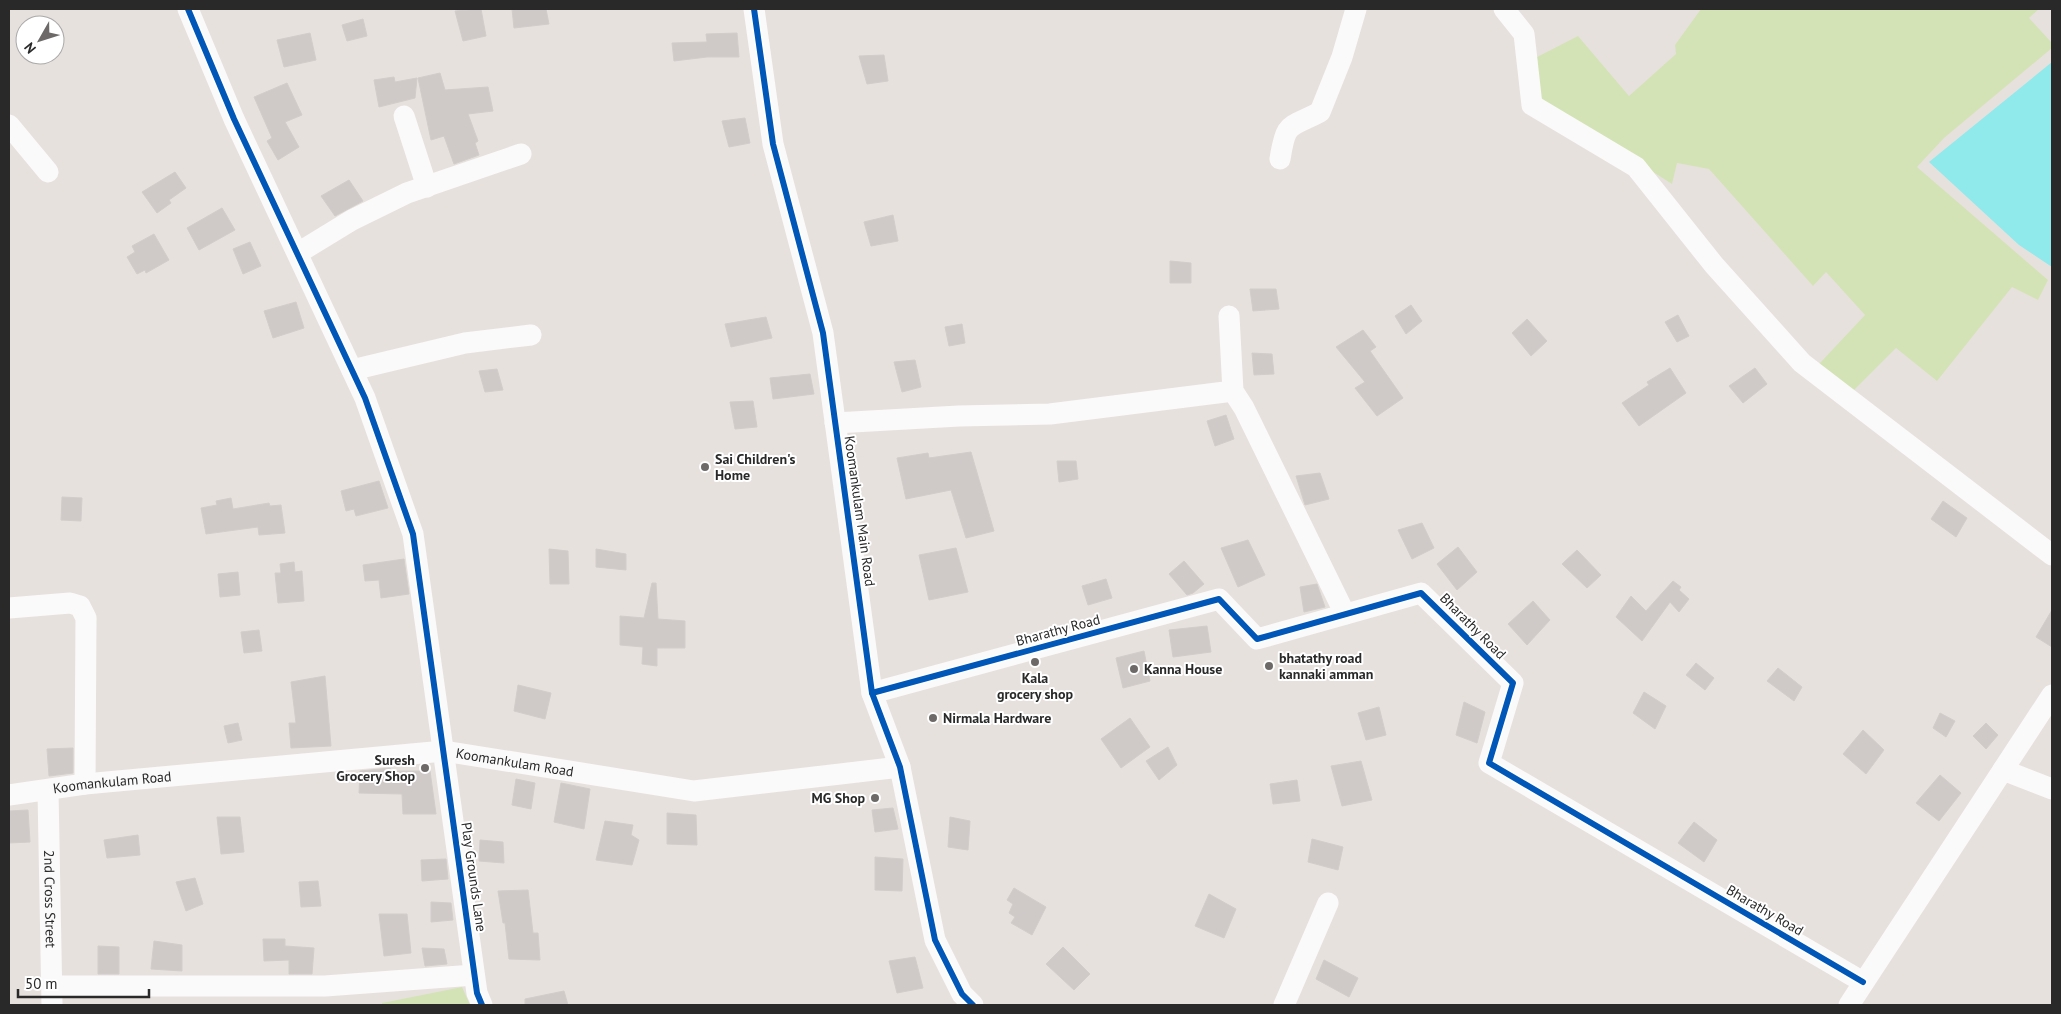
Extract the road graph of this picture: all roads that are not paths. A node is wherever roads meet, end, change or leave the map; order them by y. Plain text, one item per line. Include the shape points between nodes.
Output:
1 (188, 9) edge
2 (754, 9) edge
3 (1356, 9) edge
4 (1504, 9) edge
5 (404, 116) dead end
6 (9, 125) edge
7 (521, 154) dead end
8 (1280, 159) dead end
9 (48, 172) dead end
10 (427, 187) junction
11 (298, 253) junction
12 (1229, 316) dead end
13 (531, 335) dead end
14 (352, 370) junction
15 (1232, 391) junction
16 (835, 423) junction
17 (2052, 555) edge
18 (9, 608) edge
19 (1345, 614) junction
20 (872, 693) junction
21 (2052, 695) edge
22 (444, 751) junction
23 (900, 767) junction
24 (2003, 770) junction
25 (85, 784) junction
26 (2052, 789) edge
27 (48, 790) junction
28 (9, 795) edge
29 (1328, 903) dead end
30 (474, 975) junction
31 (1863, 982) junction
32 (52, 996) edge
33 (482, 1005) edge
34 (973, 1005) edge
35 (1284, 1005) edge
36 (1849, 1005) edge

1 - 11 street, Play Grounds Lane via 234,119
2 - 16 street, Koomankulam Main Road via 773,144 823,334
3 - 8 street via 1342,57 1320,112 1288,128 1284,133
4 - 17 street via 1524,34 1532,105 1636,167 1714,265 1802,364
5 - 10 street
6 - 9 street
7 - 10 street
10 - 11 street via 407,193 352,220
11 - 14 street, Play Grounds Lane
12 - 15 street
13 - 14 street via 465,343
14 - 22 street, Play Grounds Lane via 413,534
15 - 16 street via 1050,414
15 - 19 street via 1244,408
16 - 20 street, Koomankulam Main Road
18 - 25 street via 70,603 80,606 86,618
19 - 20 street, Bharathy Road via 1258,639 1219,599
19 - 31 street, Bharathy Road via 1421,593 1513,683 1488,763
20 - 23 street, Koomankulam Main Road
21 - 24 street
22 - 23 street, Koomankulam Road via 694,791
22 - 25 street, Koomankulam Road
22 - 30 street, Play Grounds Lane
23 - 34 street, Koomankulam Main Road via 935,940 962,994
24 - 26 street
24 - 31 street
25 - 27 street, Koomankulam Road
27 - 28 street, Koomankulam Road
27 - 32 street, 2nd Cross Street
29 - 35 street
30 - 32 street via 325,986
30 - 33 street, Play Grounds Lane
31 - 36 street

